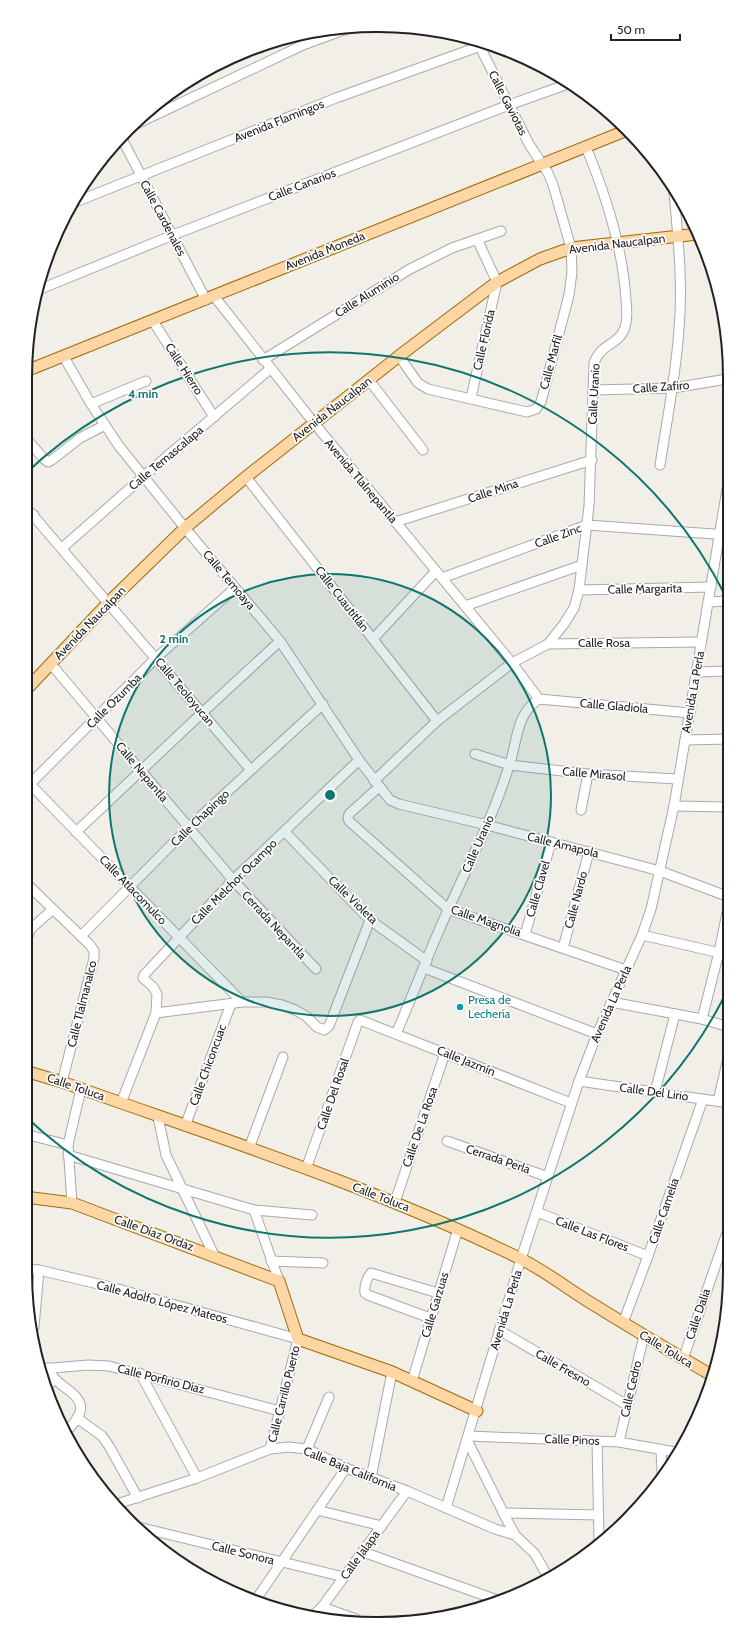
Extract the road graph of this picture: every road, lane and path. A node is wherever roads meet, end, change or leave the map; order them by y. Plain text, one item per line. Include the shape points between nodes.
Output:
1 (328, 36) edge
2 (475, 46) edge
3 (483, 48) edge
4 (563, 86) edge
5 (509, 105) junction
6 (151, 117) edge
7 (621, 132) edge
8 (124, 143) edge
9 (586, 146) junction
10 (541, 164) junction
11 (141, 176) junction
12 (81, 200) edge
13 (675, 202) edge
14 (501, 231) dead end
15 (173, 235) junction
16 (692, 235) edge
17 (678, 236) junction
18 (477, 239) junction
19 (617, 242) junction
20 (571, 248) junction
21 (497, 282) junction
22 (44, 288) edge
23 (210, 298) junction
24 (153, 321) junction
25 (399, 356) junction
26 (64, 357) junction
27 (263, 360) junction
28 (33, 366) edge
29 (270, 369) junction
30 (369, 380) junction
31 (723, 380) edge
32 (146, 381) dead end
33 (673, 388) junction
34 (594, 390) junction
35 (471, 398) junction
36 (91, 404) junction
37 (214, 417) junction
38 (314, 423) junction
39 (105, 425) junction
40 (32, 446) edge
41 (423, 450) dead end
42 (592, 460) junction
43 (660, 465) dead end
44 (144, 476) junction
45 (246, 477) junction
46 (34, 516) edge
47 (395, 522) junction
48 (587, 525) junction
49 (185, 528) junction
50 (723, 535) edge
51 (723, 539) edge
52 (62, 548) junction
53 (582, 565) junction
54 (439, 575) junction
55 (711, 587) junction
56 (235, 588) junction
57 (579, 590) junction
58 (723, 601) edge
59 (708, 602) junction
60 (108, 603) junction
61 (465, 606) junction
62 (373, 639) junction
63 (280, 641) junction
64 (702, 642) junction
65 (548, 644) junction
66 (156, 658) junction
67 (512, 663) junction
68 (51, 664) junction
69 (723, 671) edge
70 (696, 672) junction
71 (33, 682) edge
72 (539, 699) junction
73 (323, 704) junction
74 (202, 713) junction
75 (690, 713) junction
76 (97, 718) junction
77 (437, 721) junction
78 (685, 740) junction
79 (723, 740) edge
80 (475, 754) dead end
81 (359, 760) junction
82 (510, 765) junction
83 (140, 770) junction
84 (250, 770) junction
85 (588, 774) junction
86 (32, 777) edge
87 (678, 779) junction
88 (377, 784) junction
89 (32, 785) edge
90 (394, 803) joint
91 (674, 806) junction
92 (723, 807) edge
93 (581, 810) dead end
94 (487, 825) junction
95 (189, 827) junction
96 (76, 832) junction
97 (285, 832) junction
98 (551, 842) junction
99 (589, 852) junction
100 (660, 871) junction
101 (233, 880) junction
102 (130, 886) junction
103 (32, 889) edge
104 (723, 895) edge
105 (448, 909) junction
106 (52, 910) junction
107 (370, 920) junction
108 (32, 928) edge
109 (723, 932) edge
110 (525, 935) junction
111 (642, 935) junction
112 (81, 936) junction
113 (179, 937) junction
114 (563, 948) junction
115 (719, 952) junction
116 (723, 953) edge
117 (425, 965) junction
118 (316, 969) dead end
119 (626, 970) junction
120 (242, 1002) junction
121 (612, 1002) junction
122 (231, 1004) junction
123 (156, 1013) junction
124 (675, 1014) junction
125 (702, 1019) junction
126 (360, 1020) joint
127 (723, 1025) edge
128 (396, 1034) junction
129 (597, 1034) junction
130 (445, 1053) junction
131 (283, 1057) dead end
132 (32, 1073) edge
133 (723, 1080) edge
134 (579, 1081) junction
135 (62, 1082) junction
136 (81, 1089) junction
137 (655, 1092) junction
138 (703, 1099) junction
139 (718, 1101) junction
140 (723, 1102) edge
141 (121, 1103) junction
142 (572, 1103) junction
143 (158, 1117) junction
144 (185, 1126) junction
145 (32, 1137) edge
146 (447, 1141) dead end
147 (249, 1148) junction
148 (68, 1150) junction
149 (306, 1169) junction
150 (548, 1177) junction
151 (181, 1187) junction
152 (32, 1198) edge
153 (394, 1202) junction
154 (72, 1203) junction
155 (254, 1210) junction
156 (537, 1212) junction
157 (312, 1215) dead end
158 (458, 1229) junction
159 (723, 1244) edge
160 (214, 1255) junction
161 (648, 1256) junction
162 (521, 1259) junction
163 (271, 1261) junction
164 (323, 1263) dead end
165 (32, 1269) edge
166 (39, 1270) junction
167 (279, 1281) junction
168 (438, 1293) junction
169 (35, 1316) edge
170 (430, 1318) junction
171 (623, 1323) junction
172 (499, 1330) junction
173 (644, 1335) junction
174 (298, 1339) junction
175 (683, 1358) junction
176 (46, 1368) edge
177 (47, 1371) edge
178 (392, 1372) junction
179 (140, 1373) junction
180 (708, 1373) edge
181 (54, 1378) junction
182 (412, 1381) junction
183 (50, 1383) edge
184 (329, 1397) dead end
185 (627, 1405) junction
186 (280, 1410) junction
187 (477, 1411) junction
188 (77, 1418) junction
189 (70, 1427) edge
190 (468, 1438) junction
191 (597, 1441) junction
192 (619, 1442) junction
193 (270, 1449) junction
194 (307, 1449) junction
195 (661, 1450) junction
196 (672, 1452) edge
197 (346, 1468) junction
198 (662, 1468) edge
199 (197, 1478) junction
200 (371, 1478) junction
201 (407, 1491) junction
202 (138, 1498) junction
203 (122, 1503) edge
204 (446, 1508) junction
205 (317, 1510) junction
206 (503, 1513) junction
207 (598, 1515) junction
208 (382, 1526) junction
209 (154, 1534) edge
210 (515, 1534) junction
211 (599, 1536) edge
212 (363, 1552) junction
213 (282, 1562) junction
214 (546, 1573) edge
215 (344, 1577) junction
216 (259, 1596) edge
217 (492, 1598) edge
218 (322, 1607) junction
219 (318, 1611) edge
220 (345, 1615) edge

1 - 6 street via 303,45
2 - 11 street, Avenida Flamingos via 336,98
3 - 5 street, Calle Gaviotas
4 - 5 street, Calle Canarios
5 - 10 street, Calle Gaviotas
5 - 15 street, Calle Canarios
7 - 9 main road, Avenida Moneda
8 - 11 street, Calle Cardenales
9 - 10 main road, Avenida Moneda
9 - 19 street, Calle Uranio via 596,170
10 - 20 street, Calle Marfil via 553,185
10 - 23 main road, Avenida Moneda
11 - 12 street, Avenida Flamingos
11 - 15 street, Calle Cardenales
13 - 17 street
14 - 18 street, Calle Aluminio
15 - 22 street, Calle Canarios
15 - 23 street, Calle Cardenales
16 - 17 main road, Avenida Naucalpan
17 - 19 main road, Avenida Naucalpan
17 - 33 street via 681,291
18 - 21 street
18 - 27 street, Calle Aluminio via 452,248 410,269
19 - 20 main road, Avenida Naucalpan
19 - 34 street, Calle Uranio via 625,278 627,315 624,330 617,340 597,355 594,363
20 - 21 main road, Avenida Naucalpan via 540,259
20 - 35 street, Calle Marfil via 572,272 569,294 541,402 536,409 527,412
21 - 25 main road, Avenida Naucalpan
21 - 35 street, Calle Florida
23 - 24 main road, Avenida Moneda
23 - 27 street, Avenida Tlalnepantla
24 - 26 main road, Avenida Moneda
24 - 37 street, Calle Hierro
25 - 30 main road, Avenida Naucalpan
25 - 35 street, Calle Marfil via 418,383 428,389
26 - 28 main road, Avenida Moneda
26 - 36 street, Calle Temoaya
27 - 29 street, Avenida Tlalnepantla
29 - 37 street, Calle Temascalapa
29 - 38 street, Avenida Tlalnepantla
30 - 38 main road, Avenida Naucalpan
30 - 41 street
31 - 33 street, Calle Zafiro
32 - 36 street
33 - 34 street, Calle Zafiro
33 - 43 street
34 - 42 street, Calle Uranio
36 - 39 street, Calle Temoaya
37 - 44 street, Calle Temascalapa
38 - 45 main road, Avenida Naucalpan
38 - 47 street, Avenida Tlalnepantla
39 - 40 street via 80,438 48,462
39 - 44 street, Calle Temoaya
42 - 47 street, Calle Mina
42 - 48 street, Calle Uranio
44 - 49 street, Calle Temoaya
44 - 52 street, Calle Temascalapa
45 - 49 main road, Avenida Naucalpan
45 - 62 street, Calle Cuautitlán
46 - 52 street, Calle Teoloyucan
47 - 54 street, Avenida Tlalnepantla
48 - 50 street, Calle Zinc
48 - 53 street, Calle Uranio
48 - 54 street, Calle Zinc
49 - 56 street, Calle Temoaya
49 - 60 main road, Avenida Naucalpan
51 - 55 street, Avenida La Perla
52 - 60 street, Calle Teoloyucan
53 - 57 street, Calle Uranio
53 - 61 street
54 - 61 street, Avenida Tlalnepantla
54 - 62 street
55 - 57 street, Calle Margarita
55 - 59 street, Avenida La Perla
56 - 63 street, Calle Temoaya
56 - 66 street, Calle Ozumba
57 - 65 street, Calle Uranio via 574,608
58 - 59 street
59 - 64 street, Avenida La Perla
60 - 66 street, Calle Teoloyucan
60 - 68 main road, Avenida Naucalpan
61 - 67 street, Avenida Tlalnepantla
62 - 77 street, Calle Cuautitlán
63 - 73 street, Calle Temoaya
63 - 74 street
64 - 65 street, Calle Rosa
64 - 70 street, Avenida La Perla
65 - 67 street, Calle Rosa
66 - 74 street, Calle Teoloyucan
66 - 76 street, Calle Ozumba
67 - 72 street
67 - 77 street
68 - 71 main road, Avenida Naucalpan
68 - 76 street, Calle Nepantla
69 - 70 street
70 - 75 street, Avenida La Perla
72 - 75 street, Calle Gladiola
72 - 82 street, Calle Uranio via 531,704 521,722
73 - 81 street, Calle Temoaya
73 - 84 street, Calle Chapingo
74 - 83 street
74 - 84 street, Calle Teoloyucan
75 - 78 street, Avenida La Perla
76 - 83 street, Calle Nepantla
76 - 86 street, Calle Ozumba
77 - 88 street
78 - 79 street
78 - 87 street, Avenida La Perla
80 - 82 street, Calle Mirasol
81 - 88 street, Calle Temoaya
81 - 97 street, Calle Melchor Ocampo
82 - 85 street, Calle Mirasol
82 - 94 street, Calle Uranio
83 - 95 street, Calle Nepantla
83 - 96 street
84 - 95 street, Calle Chapingo
85 - 87 street, Calle Mirasol
85 - 93 street
87 - 91 street, Avenida La Perla
88 - 90 street, Calle Temoaya
88 - 105 street, Calle Magnolia via 349,814 349,821
89 - 96 street, Calle Atlacomulco
90 - 94 street, Calle Amapola
91 - 92 street
91 - 100 street, Avenida La Perla
94 - 98 street, Calle Amapola
94 - 105 street, Calle Uranio
95 - 101 street, Calle Nepantla
95 - 102 street, Calle Chapingo
96 - 102 street, Calle Atlacomulco
97 - 101 street, Calle Melchor Ocampo
97 - 107 street, Calle Violeta
98 - 99 street, Calle Amapola
98 - 110 street, Calle Clavel
99 - 100 street, Calle Amapola
99 - 114 street, Calle Nardo
100 - 104 street, Calle Amapola
100 - 111 street, Avenida La Perla
101 - 113 street, Calle Melchor Ocampo
101 - 118 street, Cerrada Nepantla
102 - 112 street, Calle Chapingo
102 - 113 street, Calle Atlacomulco
103 - 106 street, Calle Tlalmanalco
105 - 110 street, Calle Magnolia
105 - 117 street, Calle Uranio
106 - 108 street
106 - 112 street, Calle Tlalmanalco
107 - 117 street, Calle Violeta
107 - 120 street via 324,1030 306,1016 282,1005
109 - 115 street
110 - 114 street, Calle Magnolia
111 - 115 street
111 - 119 street, Avenida La Perla
112 - 135 street, Calle Tlalmanalco via 94,951 94,958
113 - 120 street, Calle Atlacomulco
113 - 123 street, Calle Melchor Ocampo via 143,978 157,994
114 - 119 street, Calle Magnolia
115 - 116 street
115 - 125 street
117 - 128 street, Calle Uranio
117 - 129 street, Calle Violeta
119 - 121 street, Avenida La Perla
120 - 122 street
121 - 124 street
121 - 129 street, Avenida La Perla
122 - 123 street
122 - 144 street, Calle Chiconcuac
123 - 141 street
124 - 125 street
124 - 137 street
125 - 127 street
126 - 128 street, Calle Jazmín
126 - 149 street, Calle Del Rosal
128 - 130 street, Calle Jazmín
129 - 134 street, Avenida La Perla
130 - 142 street, Calle Jazmín
130 - 153 street, Calle De La Rosa
131 - 147 street
132 - 135 main road, Calle Toluca
133 - 139 street
134 - 137 street, Calle Del Lirio
134 - 142 street, Avenida La Perla
135 - 136 main road, Calle Toluca
136 - 141 main road, Calle Toluca
136 - 148 street
137 - 138 street, Calle Del Lirio
138 - 139 street, Calle Del Lirio
138 - 161 street, Calle Camelia
139 - 140 street, Calle Del Lirio
141 - 143 main road, Calle Toluca
142 - 150 street, Avenida La Perla
143 - 144 main road, Calle Toluca
143 - 151 street via 166,1155
144 - 147 main road, Calle Toluca
145 - 148 street
146 - 150 street, Cerrada Perla
147 - 149 main road, Calle Toluca
148 - 151 street
148 - 154 street
149 - 153 main road, Calle Toluca
150 - 156 street, Avenida La Perla
151 - 155 street
151 - 160 street
152 - 154 main road, Calle Díaz Ordaz
153 - 158 main road, Calle Toluca
154 - 160 main road, Calle Díaz Ordaz
155 - 157 street
155 - 163 street
156 - 161 street, Calle Las Flores
156 - 162 street, Avenida La Perla
158 - 162 main road, Calle Toluca
158 - 168 street, Calle Garzuas
159 - 175 street, Calle Dalia
160 - 167 main road, Calle Díaz Ordaz
161 - 171 street, Calle Camelia
162 - 171 main road, Calle Toluca
162 - 172 street, Avenida La Perla
163 - 164 street
163 - 167 street
165 - 166 street, Calle Adolfo López Mateos
166 - 169 street
166 - 174 street, Calle Adolfo López Mateos via 111,1287
167 - 174 main road
168 - 170 street, Calle Garzuas
168 - 170 street via 371,1273 368,1276 365,1293
170 - 182 street, Calle Garzuas
171 - 173 main road, Calle Toluca
172 - 185 street, Calle Fresno
172 - 187 street, Avenida La Perla
173 - 175 main road, Calle Toluca
173 - 185 street, Calle Cedro
174 - 178 main road, Calle Adolfo López Mateos
174 - 186 street, Calle Carrillo Puerto
175 - 180 main road, Calle Toluca
176 - 179 street, Calle Porfirio Díaz via 109,1366
177 - 181 street
178 - 182 main road, Calle Adolfo López Mateos
178 - 200 street
179 - 186 street, Calle Porfirio Díaz
179 - 199 street
181 - 183 street
181 - 188 street via 78,1398 81,1410
182 - 187 main road, Calle Adolfo López Mateos
184 - 194 street
185 - 192 street, Calle Cedro
186 - 193 street, Calle Carrillo Puerto
187 - 190 street, Avenida La Perla
188 - 189 street
188 - 202 street via 102,1436
190 - 191 street, Calle Pinos
190 - 204 street, Avenida La Perla
190 - 206 street
191 - 192 street, Calle Pinos
191 - 207 street
192 - 195 street, Calle Pinos
193 - 194 street, Calle Baja California
193 - 199 street, Calle Baja California
194 - 197 street, Calle Baja California
195 - 196 street, Calle Pinos
195 - 198 street
197 - 200 street, Calle Baja California
197 - 205 street
199 - 202 street, Calle Baja California
200 - 201 street, Calle Baja California
201 - 204 street, Calle Baja California
201 - 208 street, Calle Jalapa
202 - 203 street, Calle Baja California
204 - 210 street, Calle Baja California via 495,1529
205 - 208 street
205 - 213 street
206 - 207 street
206 - 210 street
207 - 211 street
208 - 212 street, Calle Jalapa
209 - 213 street, Calle Sonora
210 - 214 street via 535,1554
212 - 215 street, Calle Jalapa
212 - 217 street
213 - 215 street, Calle Sonora
213 - 216 street
215 - 218 street, Calle Jalapa
218 - 219 street, Calle Jalapa
218 - 220 street

